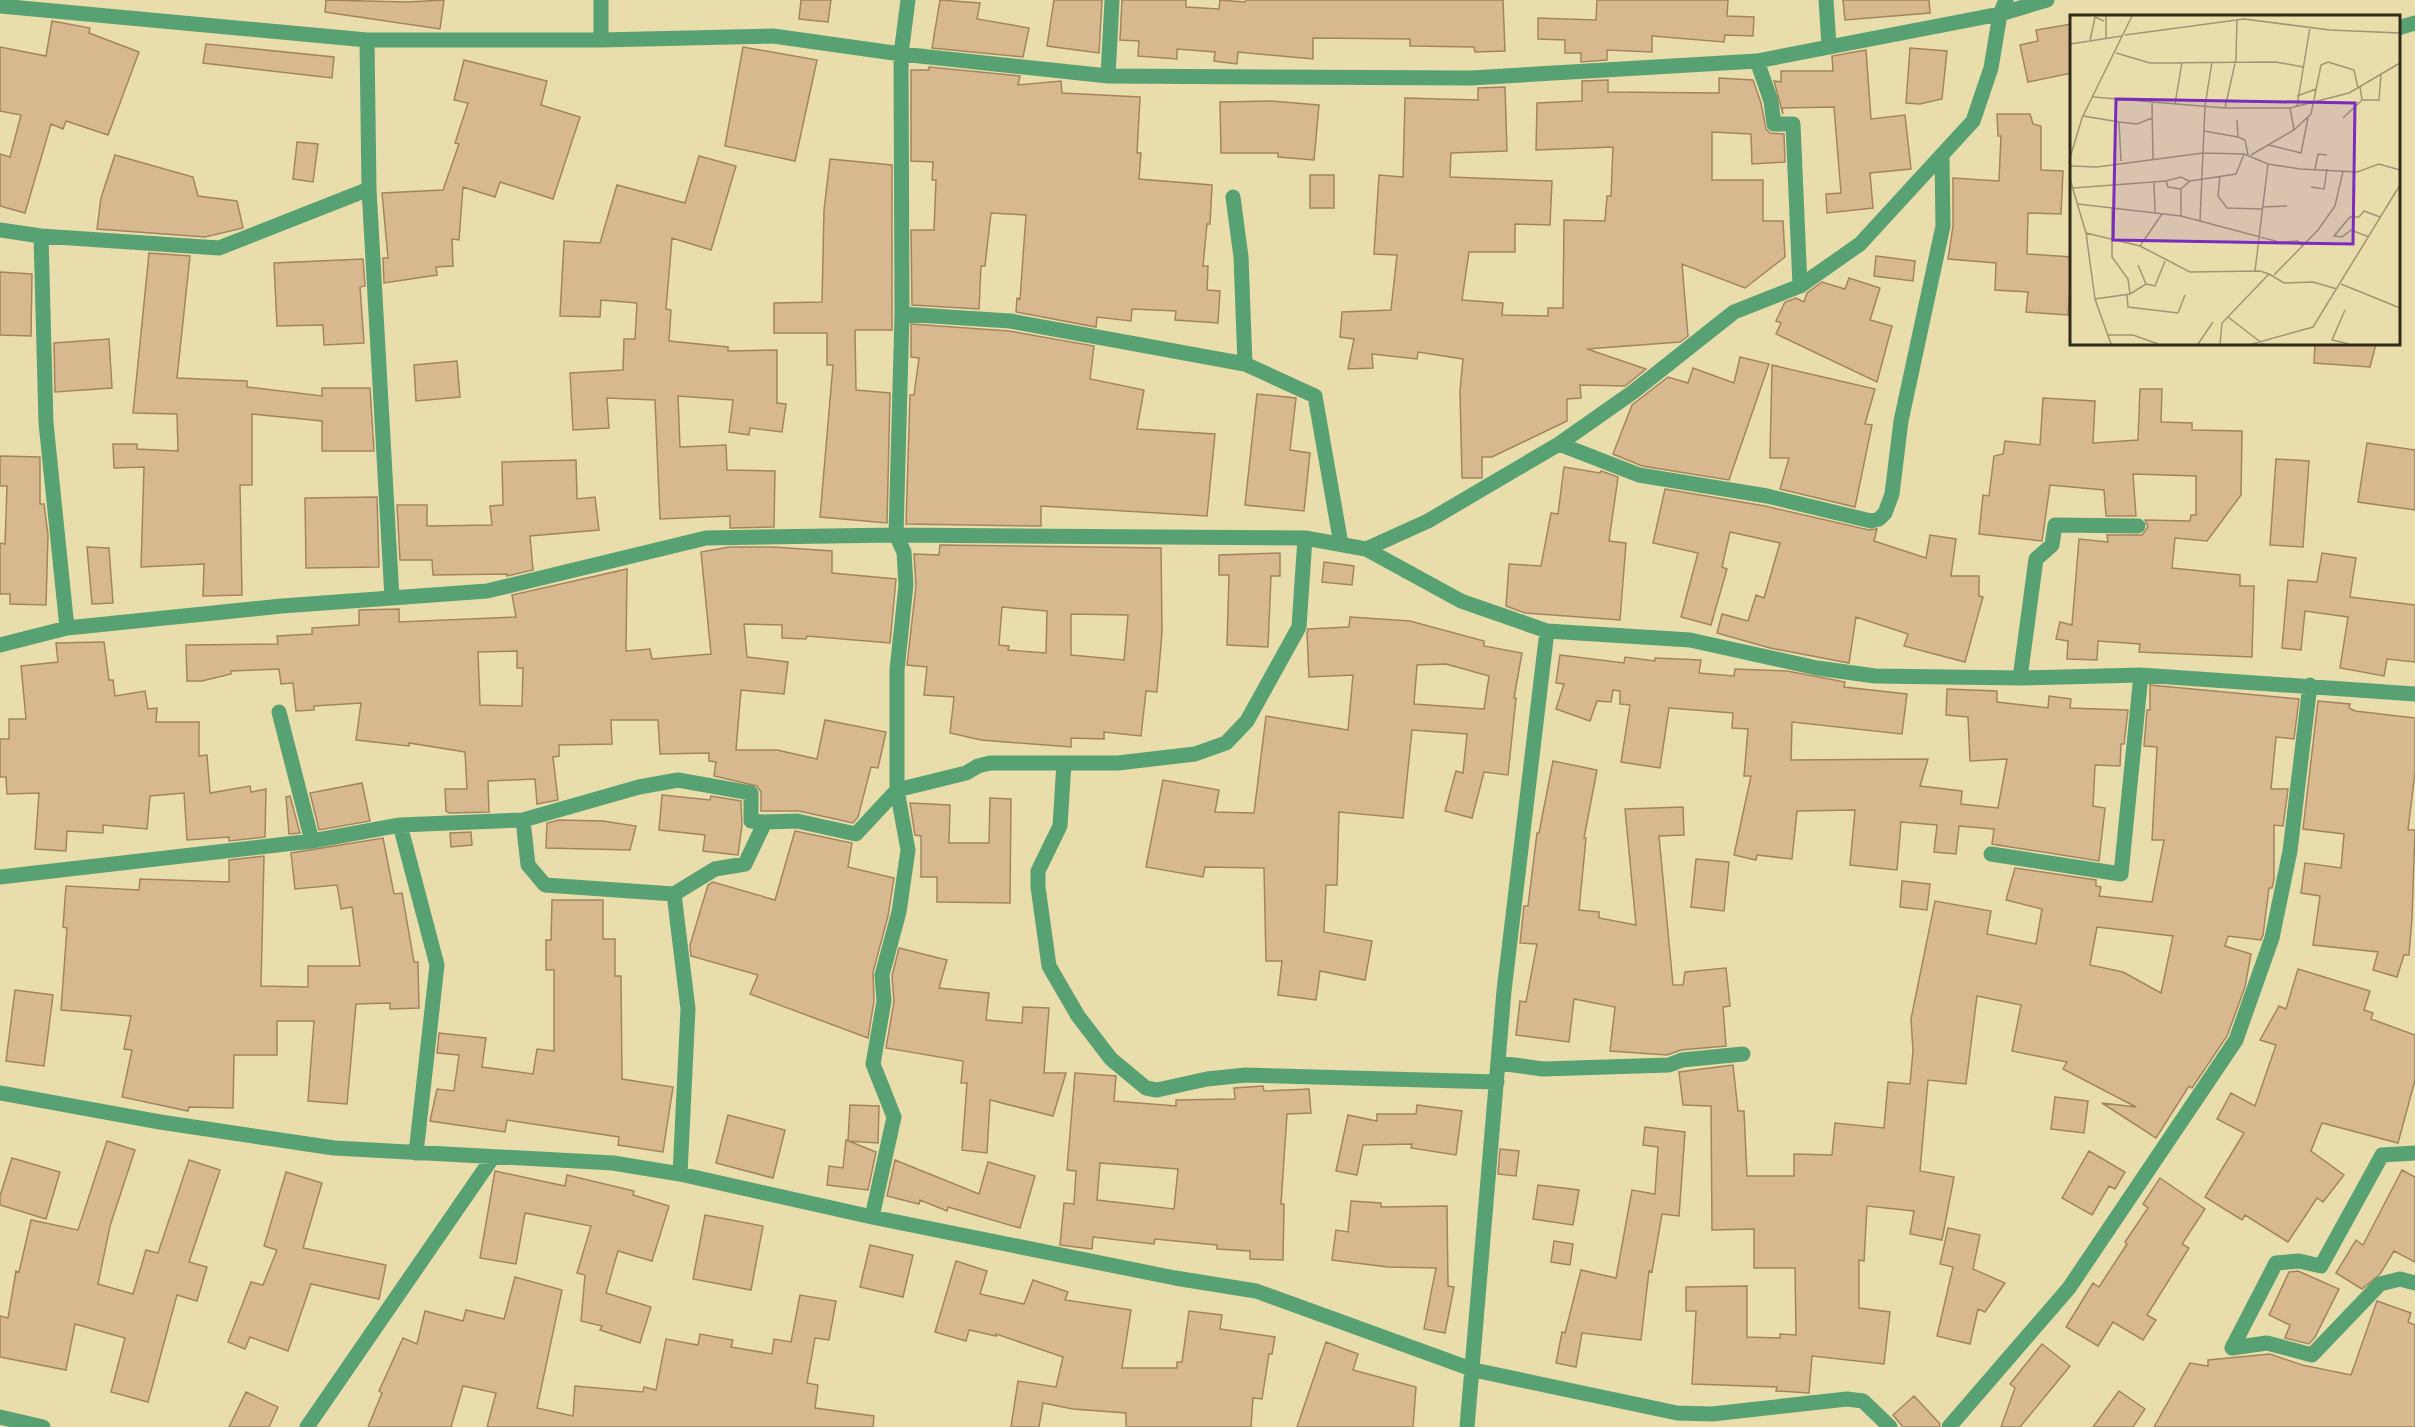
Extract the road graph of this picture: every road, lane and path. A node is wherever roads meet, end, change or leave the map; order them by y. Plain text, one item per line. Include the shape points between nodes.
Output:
1 (601, 0) edge
2 (908, 0) edge
3 (1112, 0) edge
4 (1826, 0) edge
5 (2047, 0) edge
6 (0, 6) edge
7 (2003, 7) edge
8 (2415, 23) edge
9 (2400, 27) edge
10 (367, 40) junction
11 (601, 40) junction
12 (1829, 46) junction
13 (901, 54) junction
14 (1757, 61) junction
15 (1108, 76) junction
16 (1942, 158) junction
17 (369, 189) junction
18 (1233, 197) dead end
19 (0, 230) edge
20 (41, 236) junction
21 (1800, 286) junction
22 (902, 314) junction
23 (1245, 364) junction
24 (1559, 444) junction
25 (2138, 526) dead end
26 (896, 535) junction
27 (1305, 538) junction
28 (1341, 544) junction
29 (1366, 549) junction
30 (392, 598) junction
31 (67, 628) junction
32 (1547, 632) junction
33 (0, 645) edge
34 (2141, 675) junction
35 (2020, 678) junction
36 (2310, 685) junction
37 (2415, 694) edge
38 (279, 712) dead end
39 (1064, 763) junction
40 (897, 790) junction
41 (523, 820) junction
42 (765, 822) junction
43 (400, 825) junction
44 (312, 841) junction
45 (1990, 854) dead end
46 (0, 877) edge
47 (674, 894) junction
48 (1743, 1054) dead end
49 (1499, 1063) junction
50 (1497, 1082) junction
51 (0, 1093) edge
52 (416, 1153) junction
53 (2415, 1153) edge
54 (493, 1157) junction
55 (680, 1174) junction
56 (872, 1217) junction
57 (2415, 1282) edge
58 (1474, 1370) junction
59 (0, 1417) edge
60 (43, 1427) edge
61 (307, 1427) edge
62 (1467, 1427) edge
63 (1890, 1427) edge
64 (1949, 1427) edge

1 - 11 street
2 - 13 street
3 - 15 street
4 - 12 street
5 - 7 street
6 - 10 street
7 - 12 street
7 - 16 street via 1991,68 1973,121
8 - 9 street
10 - 11 street
10 - 17 street
11 - 13 street via 773,36
12 - 14 street
13 - 15 street
13 - 22 street
14 - 15 street via 1471,78
14 - 21 street via 1772,101 1774,124 1793,124
16 - 21 street via 1860,244
16 - 24 street via 1943,226 1900,421 1892,494 1879,519 1871,521 1767,495 1639,475
17 - 20 street via 219,248
17 - 30 street
18 - 23 street via 1241,257
19 - 20 street
20 - 31 street via 46,423
21 - 24 street via 1734,312 1633,392
22 - 23 street via 1010,321
22 - 26 street
23 - 28 street via 1315,396
24 - 29 street via 1428,521
25 - 35 street via 2055,525 2052,545 2036,559
26 - 27 street
26 - 30 street via 706,538 487,591
26 - 40 street via 903,552 906,585 897,670
27 - 28 street
27 - 39 street via 1299,627 1246,721 1226,743 1173,757
28 - 29 street
29 - 32 street via 1461,601
30 - 31 street
31 - 33 street
32 - 35 street via 1690,640 1817,668 1875,676
32 - 49 street
34 - 35 street
34 - 36 street
34 - 45 street via 2121,874
36 - 37 street
36 - 64 street via 2290,851 2272,938 2236,1040 2069,1288
38 - 44 street
39 - 40 street via 990,763
39 - 50 street via 1060,826 1038,871 1049,966 1078,1016 1111,1059 1146,1088 1157,1090 1246,1075
40 - 42 street via 856,834 797,820
40 - 56 street via 908,850 899,912 882,975 884,1001 873,1064 894,1117
41 - 42 street via 678,780 751,793 751,821
41 - 43 street
41 - 47 street via 528,865 545,885
42 - 47 street via 745,864 715,869
43 - 44 street
43 - 52 street via 437,965
44 - 46 street
47 - 55 street via 688,1010
48 - 49 street via 1682,1060 1669,1065 1543,1069
49 - 50 street
50 - 58 street
51 - 52 street via 334,1148
52 - 54 street
53 - 57 street via 2382,1155 2321,1266 2276,1263 2232,1348 2267,1343 2312,1355 2380,1284 2400,1279
54 - 55 street via 613,1164
54 - 61 street
55 - 56 street
56 - 58 street via 1256,1291
58 - 62 street
58 - 63 street via 1677,1413 1712,1414 1847,1398 1863,1401
59 - 60 street

